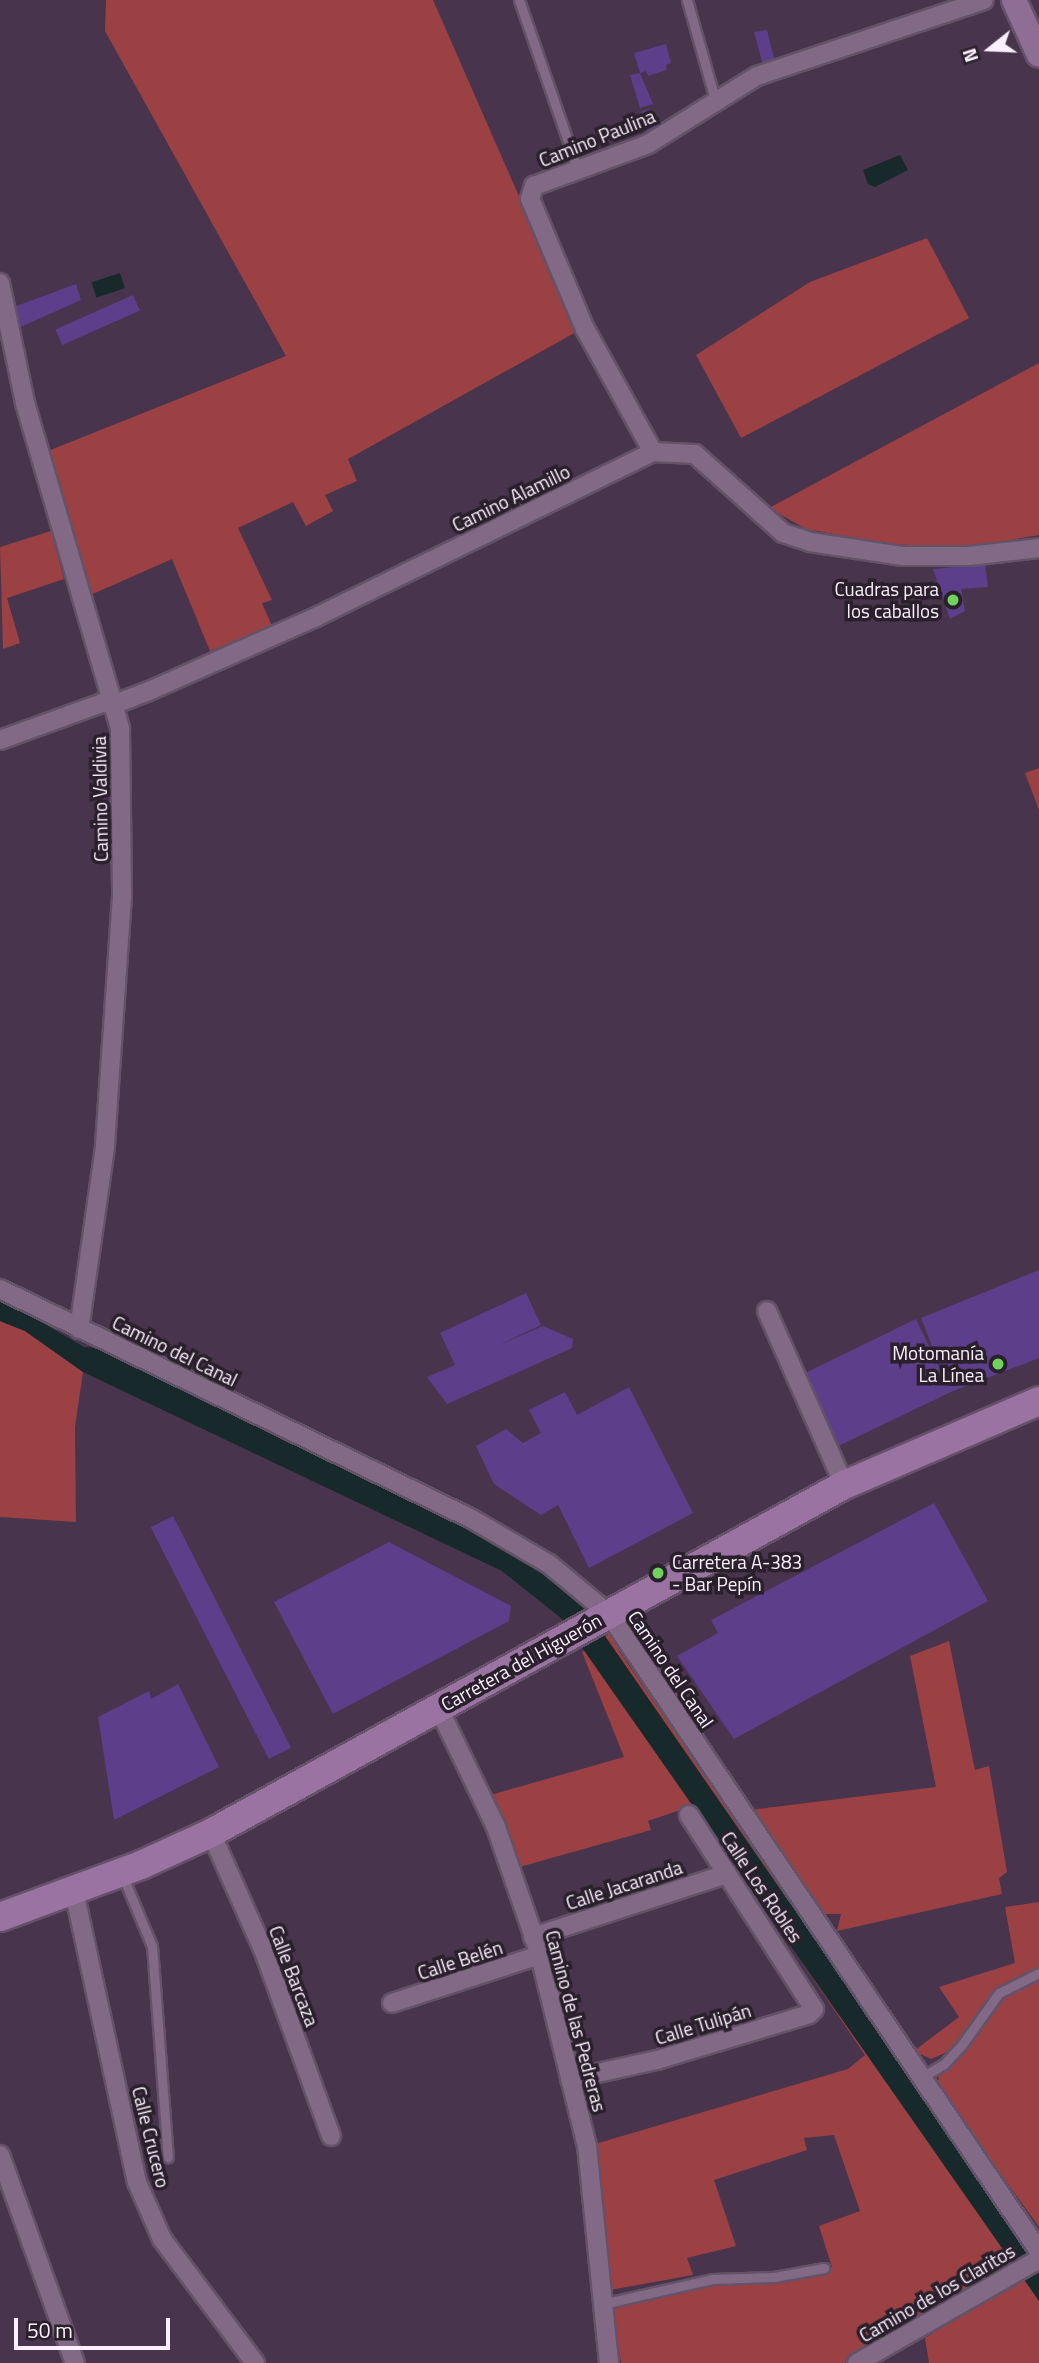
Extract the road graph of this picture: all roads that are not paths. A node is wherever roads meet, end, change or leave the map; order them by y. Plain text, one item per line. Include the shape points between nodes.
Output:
1 (519, 0) edge
2 (687, 0) edge
3 (984, 0) edge
4 (1014, 0) edge
5 (1039, 55) edge
6 (717, 105) junction
7 (578, 170) junction
8 (0, 283) edge
9 (653, 452) junction
10 (1039, 548) edge
11 (115, 704) junction
12 (0, 740) edge
13 (0, 1289) edge
14 (767, 1311) dead end
15 (79, 1329) junction
16 (1039, 1401) edge
17 (844, 1485) junction
18 (610, 1614) junction
19 (438, 1707) junction
20 (689, 1815) dead end
21 (211, 1833) junction
22 (121, 1872) junction
23 (727, 1874) junction
24 (74, 1891) junction
25 (0, 1917) edge
26 (533, 1937) junction
27 (540, 1955) junction
28 (1039, 1973) edge
29 (800, 1982) joint
30 (392, 2003) dead end
31 (920, 2078) junction
32 (570, 2079) junction
33 (331, 2136) dead end
34 (0, 2155) edge
35 (168, 2157) dead end
36 (1039, 2251) edge
37 (1039, 2259) edge
38 (824, 2268) dead end
39 (602, 2304) junction
40 (75, 2363) edge
41 (255, 2363) edge
42 (609, 2363) edge
43 (857, 2363) edge

1 - 7 lane
2 - 6 lane
3 - 6 street, Camino Paulina via 757,76
4 - 5 main road
6 - 7 street, Camino Paulina via 648,144
7 - 9 street, Camino Paulina via 534,186 530,199 585,329
8 - 11 street, Camino Valdivia via 32,429
9 - 10 street, Camino Alamillo via 695,454 783,533 810,542 903,556 969,556
9 - 11 street, Camino Alamillo via 316,617
11 - 12 street, Camino Alamillo via 102,703
11 - 15 street, Camino Valdivia via 120,728 122,896 105,1147
13 - 15 street, Camino del Canal
14 - 17 street
15 - 18 street, Camino del Canal via 472,1519 549,1564
16 - 17 main road, Carretera del Higuerón
17 - 18 main road, Carretera del Higuerón
18 - 19 main road, Carretera del Higuerón
18 - 31 street, Camino del Canal
19 - 21 main road, Carretera del Higuerón
19 - 26 street, Camino de las Pedreras via 496,1827
20 - 23 street, Calle Los Robles
21 - 22 main road, Carretera del Higuerón
21 - 33 street, Calle Barcaza via 263,1949
22 - 24 main road, Carretera del Higuerón
22 - 35 lane via 152,1946
23 - 26 street, Calle Jacaranda
23 - 29 street, Calle Los Robles
24 - 25 main road, Carretera del Higuerón
24 - 41 street, Calle Crucero via 137,2182 162,2239
26 - 27 street, Camino de las Pedreras
27 - 30 street, Calle Belén
27 - 32 street, Camino de las Pedreras
28 - 31 lane via 999,1993 961,2046 944,2064
29 - 32 street, Calle Tulipán via 814,2005 809,2014 657,2060
31 - 36 street, Camino del Canal
32 - 39 street, Camino de las Pedreras via 587,2146
34 - 40 street
37 - 43 street, Camino de los Claritos
38 - 39 lane via 774,2277 713,2279
39 - 42 street, Camino de las Pedreras

